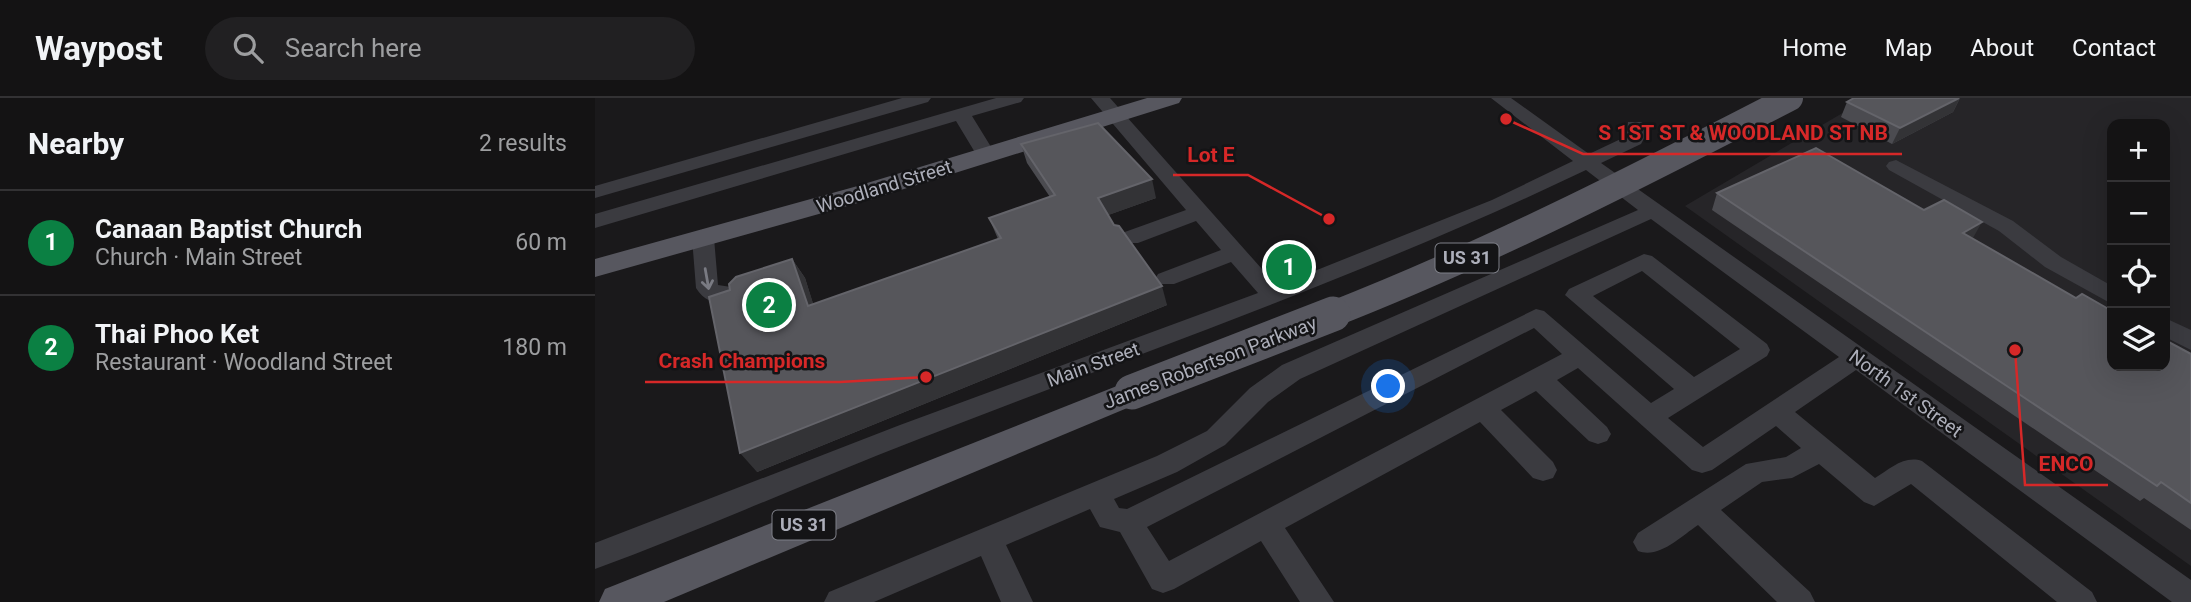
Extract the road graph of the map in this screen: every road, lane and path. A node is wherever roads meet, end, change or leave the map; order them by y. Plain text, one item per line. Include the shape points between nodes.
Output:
1 (922, 98) edge
2 (1015, 98) edge
3 (1171, 98) edge
4 (1500, 98) edge
5 (1790, 98) edge
6 (1107, 107) edge
7 (961, 114) junction
8 (1635, 126) dead end
9 (986, 155) junction
10 (1588, 164) junction
11 (1896, 166) dead end
12 (595, 192) edge
13 (1652, 211) junction
14 (1201, 212) junction
15 (595, 221) edge
16 (703, 238) junction
17 (1131, 238) edge
18 (1236, 253) junction
19 (595, 268) edge
20 (1166, 279) dead end
21 (2107, 293) edge
22 (736, 295) edge
23 (1273, 296) junction
24 (2170, 329) edge
25 (2191, 341) edge
26 (1580, 356) junction
27 (1856, 358) junction
28 (1539, 378) junction
29 (1692, 390) junction
30 (1483, 408) junction
31 (1777, 412) junction
32 (1649, 417) junction
33 (1598, 434) dead end
34 (1820, 449) junction
35 (1543, 470) dead end
36 (1096, 493) junction
37 (1700, 509) junction
38 (1129, 522) junction
39 (1266, 524) junction
40 (988, 539) junction
41 (1649, 542) dead end
42 (595, 556) edge
43 (883, 593) edge
44 (2191, 598) edge
45 (619, 602) edge
46 (840, 602) edge
47 (1017, 602) edge
48 (1318, 602) edge
49 (1799, 602) edge
50 (2081, 602) edge

1 - 12 street
2 - 7 street
3 - 6 main road, Woodland Street
4 - 10 street, North 1st Street
5 - 45 main road, James Robertson Parkway / US 31, bridge via 1426,278 1132,392
6 - 9 main road, Woodland Street
6 - 14 street
7 - 9 street
7 - 15 street
8 - 10 street, Main Street via 1634,140
9 - 16 main road, Woodland Street
10 - 13 street, North 1st Street
10 - 23 street, Main Street
11 - 21 street via 2006,226 2053,262
13 - 27 street, North 1st Street
13 - 36 street via 1291,372 1259,395 1216,438
14 - 17 street
14 - 18 street
16 - 19 main road, Woodland Street
16 -> 22 street via 707,288 717,296
18 - 20 street
18 - 23 street
23 - 42 street, Main Street
24 - 25 street
26 - 28 street
26 - 32 street
26 - 38 street via 1536,317
27 - 31 street
27 - 44 street, North 1st Street
28 - 30 street
28 - 33 street
29 - 29 street via 1758,350 1644,261 1577,295
29 - 32 street
30 - 35 street
30 - 39 street
31 - 32 street via 1702,463
31 - 34 street
34 - 37 street via 1793,467 1756,472
34 - 50 street via 1874,494 1912,469
36 - 38 street via 1110,518
36 - 40 street
37 - 41 street
37 - 49 street
38 - 39 street via 1163,579
39 - 48 street
40 - 43 street
40 - 47 street
43 - 46 street

